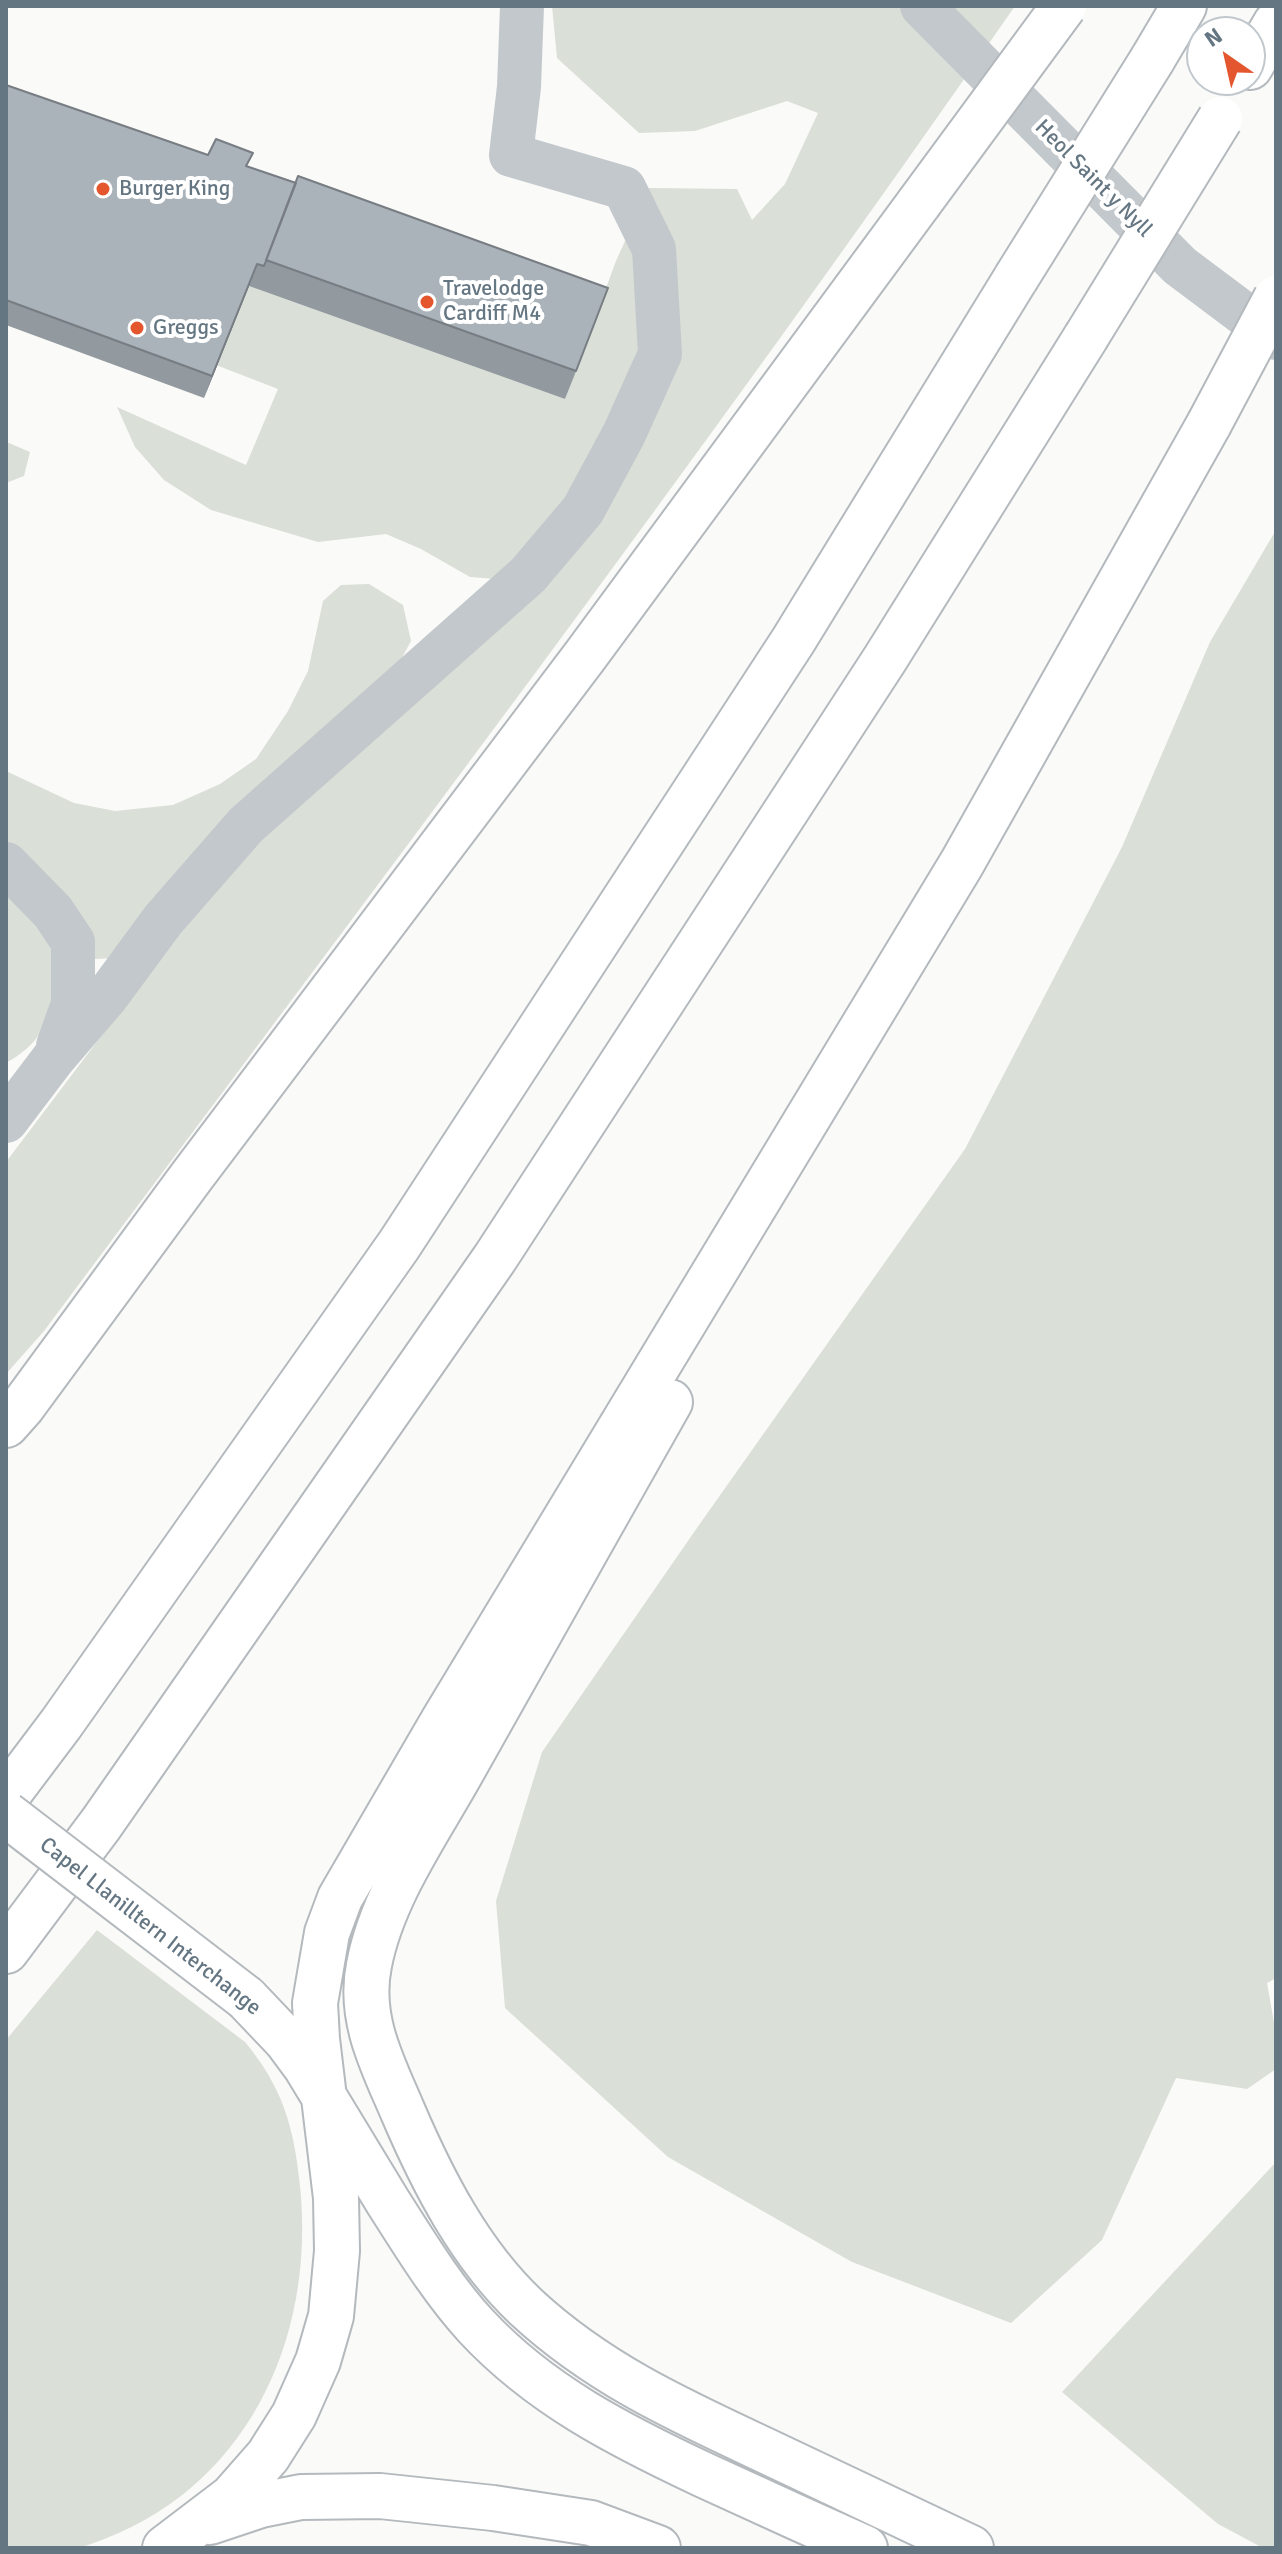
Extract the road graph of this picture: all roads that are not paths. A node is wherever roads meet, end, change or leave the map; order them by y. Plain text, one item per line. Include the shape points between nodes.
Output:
1 (522, 6) edge
2 (922, 6) edge
3 (1064, 6) edge
4 (1184, 6) edge
5 (1233, 96) edge
6 (1276, 298) edge
7 (1276, 338) edge
8 (6, 864) edge
9 (858, 1037) junction
10 (33, 1074) edge
11 (6, 1121) edge
12 (6, 1425) edge
13 (6, 1797) edge
14 (6, 1814) edge
15 (6, 1951) edge
16 (324, 2097) junction
17 (181, 2537) edge
18 (658, 2548) edge
19 (865, 2548) edge
20 (971, 2548) edge

1 - 10 street via 511,155 624,188 654,249 660,354 624,434 583,510 528,575 246,825 163,920 107,996
2 - 7 street, Heol Saint y Nyll via 1180,266
3 - 12 highway, bridge via 585,656
4 - 13 highway, bridge via 793,641 399,1245
5 - 15 highway, bridge via 885,659 520,1221 101,1824
6 - 9 highway, bridge via 962,863
8 - 10 street via 53,912 73,942 73,1004
9 - 16 highway via 340,1898 327,1933 315,2003
9 - 20 highway via 692,1364 407,1869 383,1918 368,1966 365,2002 371,2037 441,2193 466,2234 524,2305 605,2370 659,2401
10 - 11 street
14 - 16 highway, Capel Llanilltern Interchange, bridge via 246,1998 286,2040
16 - 17 highway, Capel Llanilltern Interchange via 337,2251 331,2316 318,2361 268,2456 232,2497
16 - 19 highway via 448,2292 476,2326 547,2389 632,2441
17 - 18 highway via 261,2505 301,2497 380,2496 591,2523

